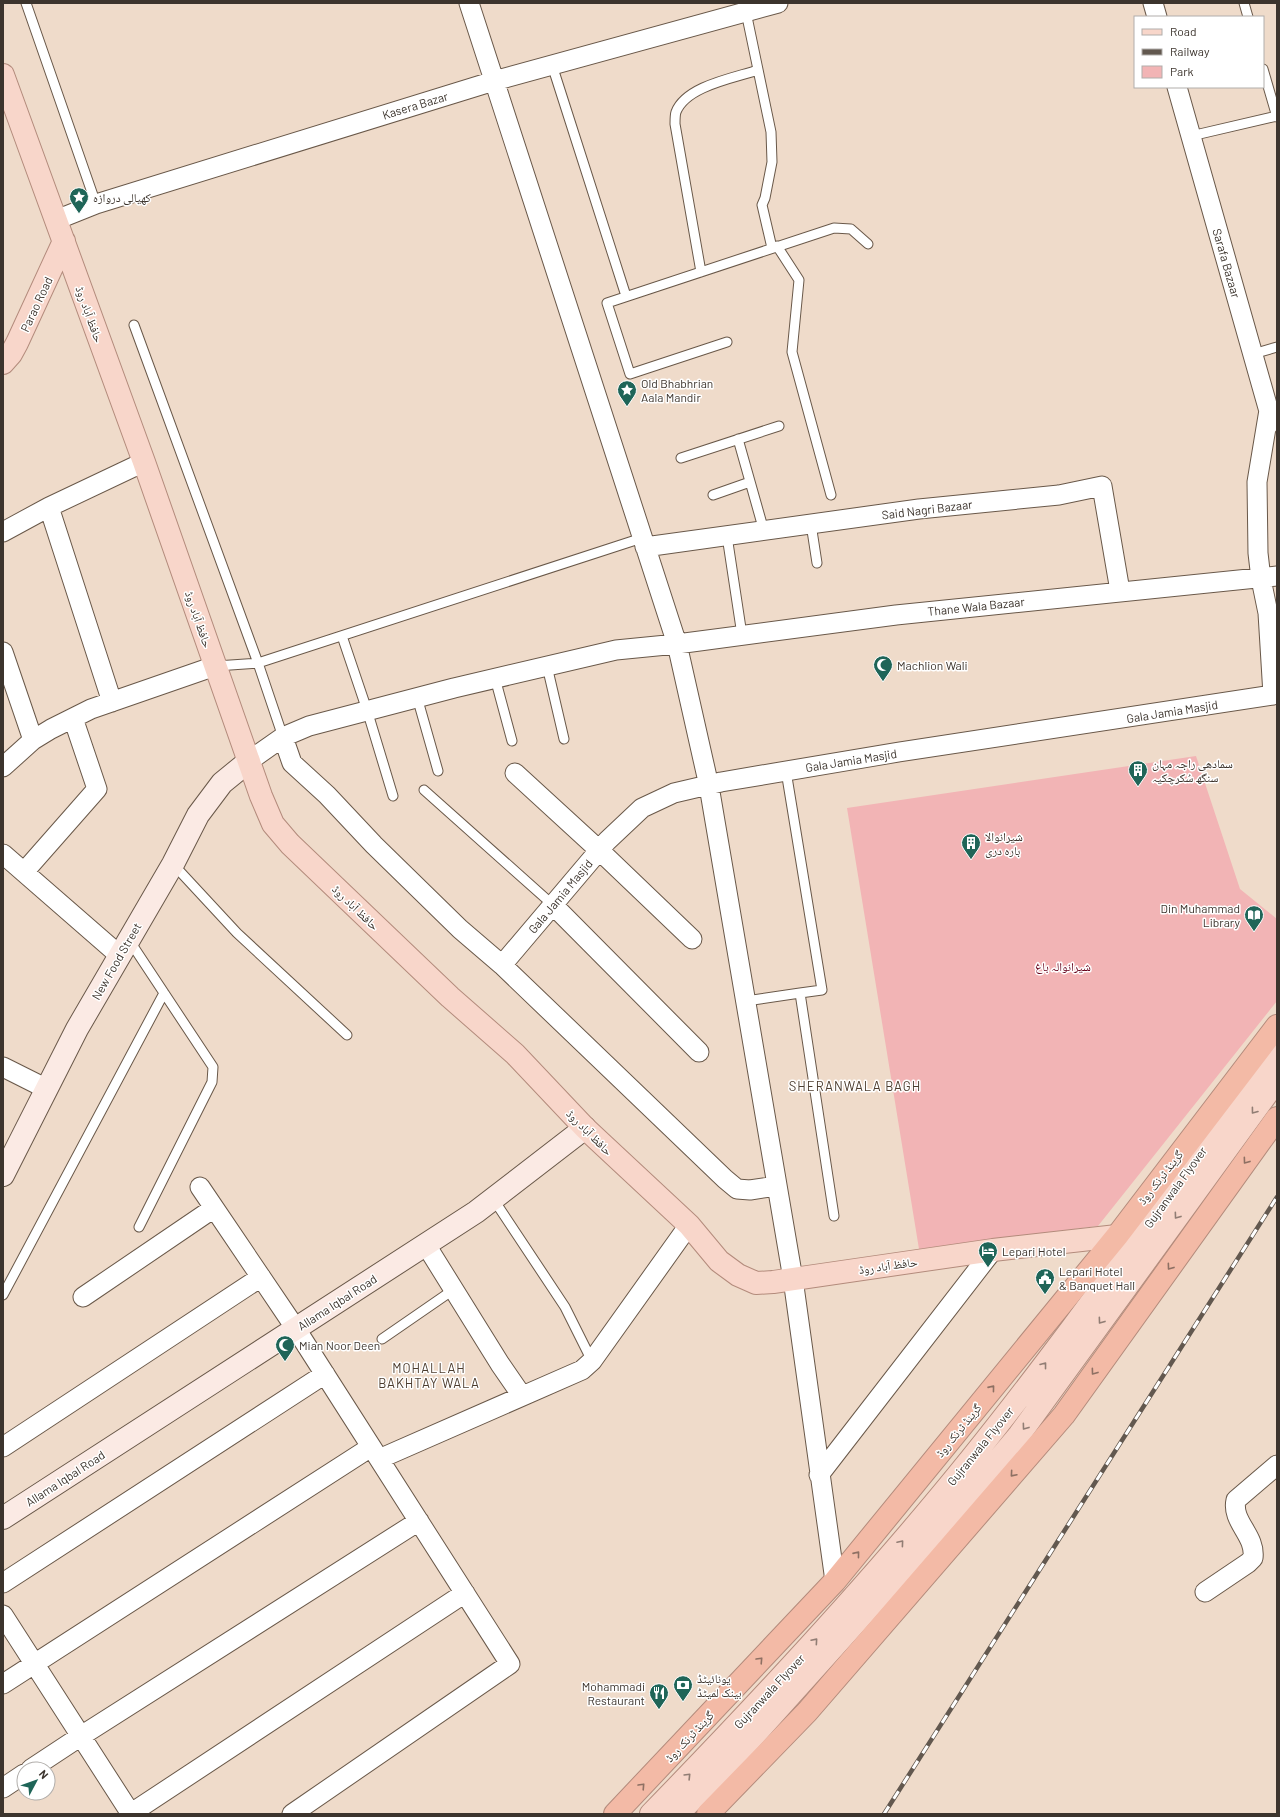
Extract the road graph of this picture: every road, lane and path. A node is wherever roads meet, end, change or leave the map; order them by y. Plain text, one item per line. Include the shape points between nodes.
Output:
1 (26, 3) edge
2 (469, 3) edge
3 (775, 3) edge
4 (1153, 3) edge
5 (1244, 3) edge
6 (746, 12) junction
7 (1157, 16) edge
8 (1248, 16) edge
9 (552, 65) junction
10 (758, 70) junction
11 (1264, 72) edge
12 (3, 75) edge
13 (494, 81) junction
14 (1177, 88) edge
15 (1277, 117) edge
16 (1191, 136) junction
17 (96, 204) junction
18 (56, 220) junction
19 (64, 241) junction
20 (868, 244) dead end
21 (774, 247) junction
22 (701, 272) junction
23 (626, 296) junction
24 (134, 325) dead end
25 (726, 342) dead end
26 (10, 343) edge
27 (1277, 347) edge
28 (1253, 354) junction
29 (3, 363) edge
30 (1269, 410) junction
31 (779, 426) dead end
32 (1277, 438) edge
33 (738, 439) junction
34 (681, 458) dead end
35 (144, 462) junction
36 (750, 482) junction
37 (713, 495) dead end
38 (831, 495) dead end
39 (49, 507) junction
40 (811, 524) junction
41 (764, 531) junction
42 (3, 532) edge
43 (727, 536) junction
44 (644, 543) junction
45 (817, 563) dead end
46 (1269, 577) edge
47 (1120, 591) junction
48 (742, 635) junction
49 (342, 636) junction
50 (676, 644) junction
51 (3, 652) edge
52 (258, 663) junction
53 (216, 666) junction
54 (547, 666) junction
55 (495, 678) junction
56 (417, 697) junction
57 (112, 702) junction
58 (367, 710) junction
59 (73, 718) junction
60 (283, 737) junction
61 (564, 739) dead end
62 (33, 740) junction
63 (512, 741) dead end
64 (249, 761) junction
65 (3, 767) edge
66 (438, 771) dead end
67 (786, 771) junction
68 (515, 773) dead end
69 (709, 786) junction
70 (424, 790) dead end
71 (393, 796) dead end
72 (599, 850) junction
73 (3, 854) edge
74 (173, 864) junction
75 (24, 872) junction
76 (553, 905) junction
77 (692, 939) dead end
78 (124, 947) junction
79 (502, 965) junction
80 (164, 993) junction
81 (800, 993) junction
82 (746, 1001) junction
83 (1277, 1026) edge
84 (347, 1035) dead end
85 (1277, 1050) edge
86 (699, 1052) dead end
87 (3, 1067) edge
88 (1277, 1080) edge
89 (47, 1089) junction
90 (1277, 1118) edge
91 (584, 1128) junction
92 (3, 1175) edge
93 (777, 1186) junction
94 (200, 1187) dead end
95 (494, 1200) junction
96 (214, 1208) junction
97 (834, 1216) dead end
98 (689, 1225) junction
99 (139, 1227) dead end
100 (1117, 1236) junction
101 (426, 1245) junction
102 (993, 1250) junction
103 (261, 1277) junction
104 (793, 1279) junction
105 (453, 1290) junction
106 (3, 1295) edge
107 (83, 1296) dead end
108 (296, 1329) junction
109 (382, 1339) dead end
110 (592, 1361) junction
111 (325, 1374) junction
112 (522, 1396) junction
113 (3, 1447) edge
114 (375, 1453) junction
115 (1277, 1465) edge
116 (819, 1475) junction
117 (3, 1518) edge
118 (419, 1521) junction
119 (835, 1581) junction
120 (3, 1583) edge
121 (1206, 1592) dead end
122 (465, 1593) junction
123 (3, 1615) edge
124 (34, 1663) junction
125 (3, 1684) edge
126 (81, 1736) junction
127 (43, 1761) edge
128 (16, 1779) edge
129 (3, 1788) edge
130 (131, 1814) edge
131 (292, 1814) edge
132 (615, 1814) edge
133 (651, 1814) edge
134 (678, 1814) edge
135 (708, 1814) edge

1 - 17 lane
2 - 13 street
3 - 6 street, Kasera Bazar
4 - 7 street
5 - 8 lane
6 - 9 street, Kasera Bazar
6 - 10 lane
9 - 13 street, Kasera Bazar
9 - 23 lane
10 - 21 lane via 771,132 772,162 762,205
10 - 22 lane via 697,90 684,100 676,111 675,124
11 - 15 lane
12 - 18 main road, حافظ آباد روڈ
13 - 17 street, Kasera Bazar
13 - 44 street
14 - 16 street, Sarafa Bazaar
15 - 16 lane
16 - 28 street, Sarafa Bazaar
17 - 18 street, Kasera Bazar
18 - 19 main road, حافظ آباد روڈ
19 - 26 main road, Parao Road
19 - 35 main road, حافظ آباد روڈ
20 - 21 lane via 851,229 834,228
21 - 22 lane
21 - 38 lane via 799,280 792,352
22 - 23 lane
23 - 25 lane via 607,303 630,374
24 - 52 lane
26 - 29 main road, Parao Road via 11,354
27 - 28 lane
28 - 30 street, Sarafa Bazaar
30 - 32 street, Sarafa Bazaar
30 - 46 street via 1257,482 1258,552
31 - 33 lane
33 - 34 lane
33 - 36 lane
35 - 39 street
35 - 53 main road, حافظ آباد روڈ
36 - 37 lane
36 - 41 lane
39 - 42 street
39 - 57 street
40 - 41 street, Said Nagri Bazaar
40 - 45 lane
40 - 47 street, Said Nagri Bazaar via 919,509 1059,495 1102,486
41 - 43 street, Said Nagri Bazaar
43 - 44 street, Said Nagri Bazaar
43 - 48 lane
44 - 49 lane
44 - 50 street
46 - 47 street, Thane Wala Bazaar
46 - 67 street, Gala Jamia Masjid via 1268,613 1273,695
47 - 48 street, Thane Wala Bazaar via 896,615
48 - 50 street, Thane Wala Bazaar
49 - 52 lane
49 - 58 lane
50 - 54 street, Thane Wala Bazaar via 616,650
50 - 69 street
51 - 62 street
52 - 53 lane
52 - 60 lane
53 - 57 street
53 - 64 main road, حافظ آباد روڈ
54 - 55 street, Thane Wala Bazaar
54 - 61 lane
55 - 56 street, Thane Wala Bazaar
55 - 63 lane
56 - 58 street, Thane Wala Bazaar
56 - 66 lane
57 - 59 street
58 - 60 street, Thane Wala Bazaar via 309,726
58 - 71 lane
59 - 62 street
59 - 75 street via 97,789
60 - 64 street, Thane Wala Bazaar
60 - 79 street via 292,763 455,924
62 - 65 street
64 - 74 street, New Food Street via 222,784 198,815
64 - 91 main road, حافظ آباد روڈ via 273,824 290,844 450,997 515,1054
67 - 69 street, Gala Jamia Masjid
67 - 81 lane via 822,990
68 - 72 street
69 - 72 street, Gala Jamia Masjid via 674,793 642,808
69 - 82 street
70 - 76 lane
72 - 76 street, Gala Jamia Masjid
72 - 77 street
73 - 75 street
74 - 78 street, New Food Street
74 - 84 lane via 237,933
75 - 78 street
76 - 79 street, Gala Jamia Masjid
76 - 86 street
78 - 80 lane
78 - 89 street, New Food Street via 76,1029
79 - 93 street via 725,1179 737,1188 750,1190
80 - 99 lane via 213,1067 212,1082
80 - 106 lane
81 - 82 lane
81 - 97 lane
82 - 93 street
83 - 100 highway, گرینڈ ٹرنک روڈ
133 -> 85 main road, Gujranwala Flyover via 806,1651 886,1561 969,1460 1078,1322
87 - 89 street
88 -> 134 main road, Gujranwala Flyover via 1019,1435 934,1535 740,1751
89 - 92 street, New Food Street
90 -> 135 highway via 1064,1415 808,1712
91 - 95 street, Allama Iqbal Road
91 - 98 main road, حافظ آباد روڈ
93 - 104 street
94 - 96 street
95 - 101 street, Allama Iqbal Road
95 - 110 lane via 564,1308
96 - 103 street
96 - 107 street
98 - 104 main road, حافظ آباد روڈ via 720,1261 738,1275 756,1283
98 - 110 street
100 - 102 main road, حافظ آباد روڈ
119 -> 100 highway, گرینڈ ٹرنک روڈ
101 - 105 street
101 - 108 street, Allama Iqbal Road
102 - 104 main road, حافظ آباد روڈ
102 - 116 street
103 - 108 street
103 - 113 street
104 - 116 street
105 - 109 lane
105 - 112 street
108 - 111 street
108 - 117 street, Allama Iqbal Road
110 - 112 street via 582,1370
111 - 114 street
111 - 120 street
112 - 114 street
114 - 118 street
114 - 124 street
115 - 121 street via 1236,1500 1234,1508 1252,1544 1253,1558
116 - 119 street
118 - 122 street
118 - 126 street
132 -> 119 highway, گرینڈ ٹرنک روڈ
122 - 130 street
122 - 131 street via 510,1664
123 - 124 street
124 - 125 street
124 - 126 street
126 - 127 street
126 - 130 street
128 - 129 street

